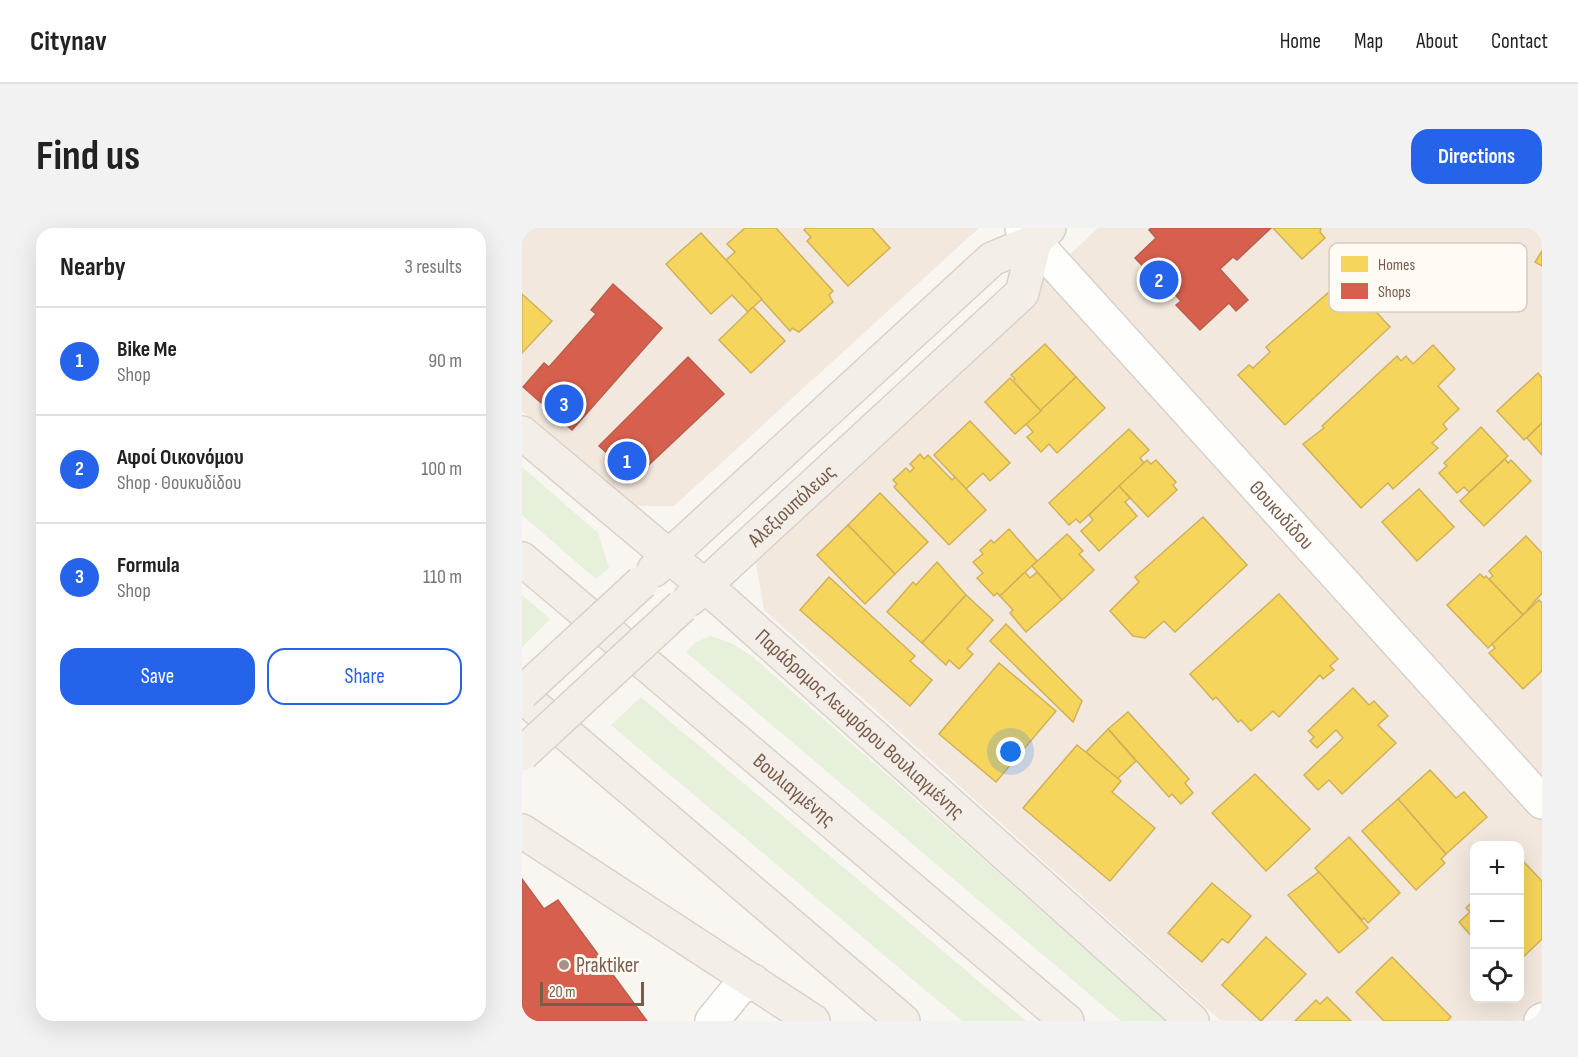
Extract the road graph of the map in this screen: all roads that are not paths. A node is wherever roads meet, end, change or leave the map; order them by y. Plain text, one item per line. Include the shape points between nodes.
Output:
1 (1035, 232) edge
2 (522, 434) edge
3 (670, 556) junction
4 (522, 559) edge
5 (693, 596) junction
6 (522, 694) edge
7 (522, 754) edge
8 (1542, 802) edge
9 (522, 831) edge
10 (753, 981) junction
11 (712, 1021) edge
12 (813, 1021) edge
13 (903, 1021) edge
14 (1067, 1021) edge
15 (1192, 1021) edge

1 - 3 main road via 992,259
1 - 5 main road, Αλεξιουπόλεως via 1022,292
1 - 8 street, Θουκυδίδου via 1065,277
2 - 3 main road, Παράδρομος Λεωφόρου Βουλιαγμένης
3 - 5 main road, Παράδρομος Λεωφόρου Βουλιαγμένης
3 - 6 main road, bridge
4 - 14 main road, Βουλιαγμένης
5 - 7 main road, Αλεξιουπόλεως, bridge
5 - 15 main road, Παράδρομος Λεωφόρου Βουλιαγμένης
6 - 13 main road
9 - 10 main road
10 - 11 street via 738,989
10 - 12 main road

